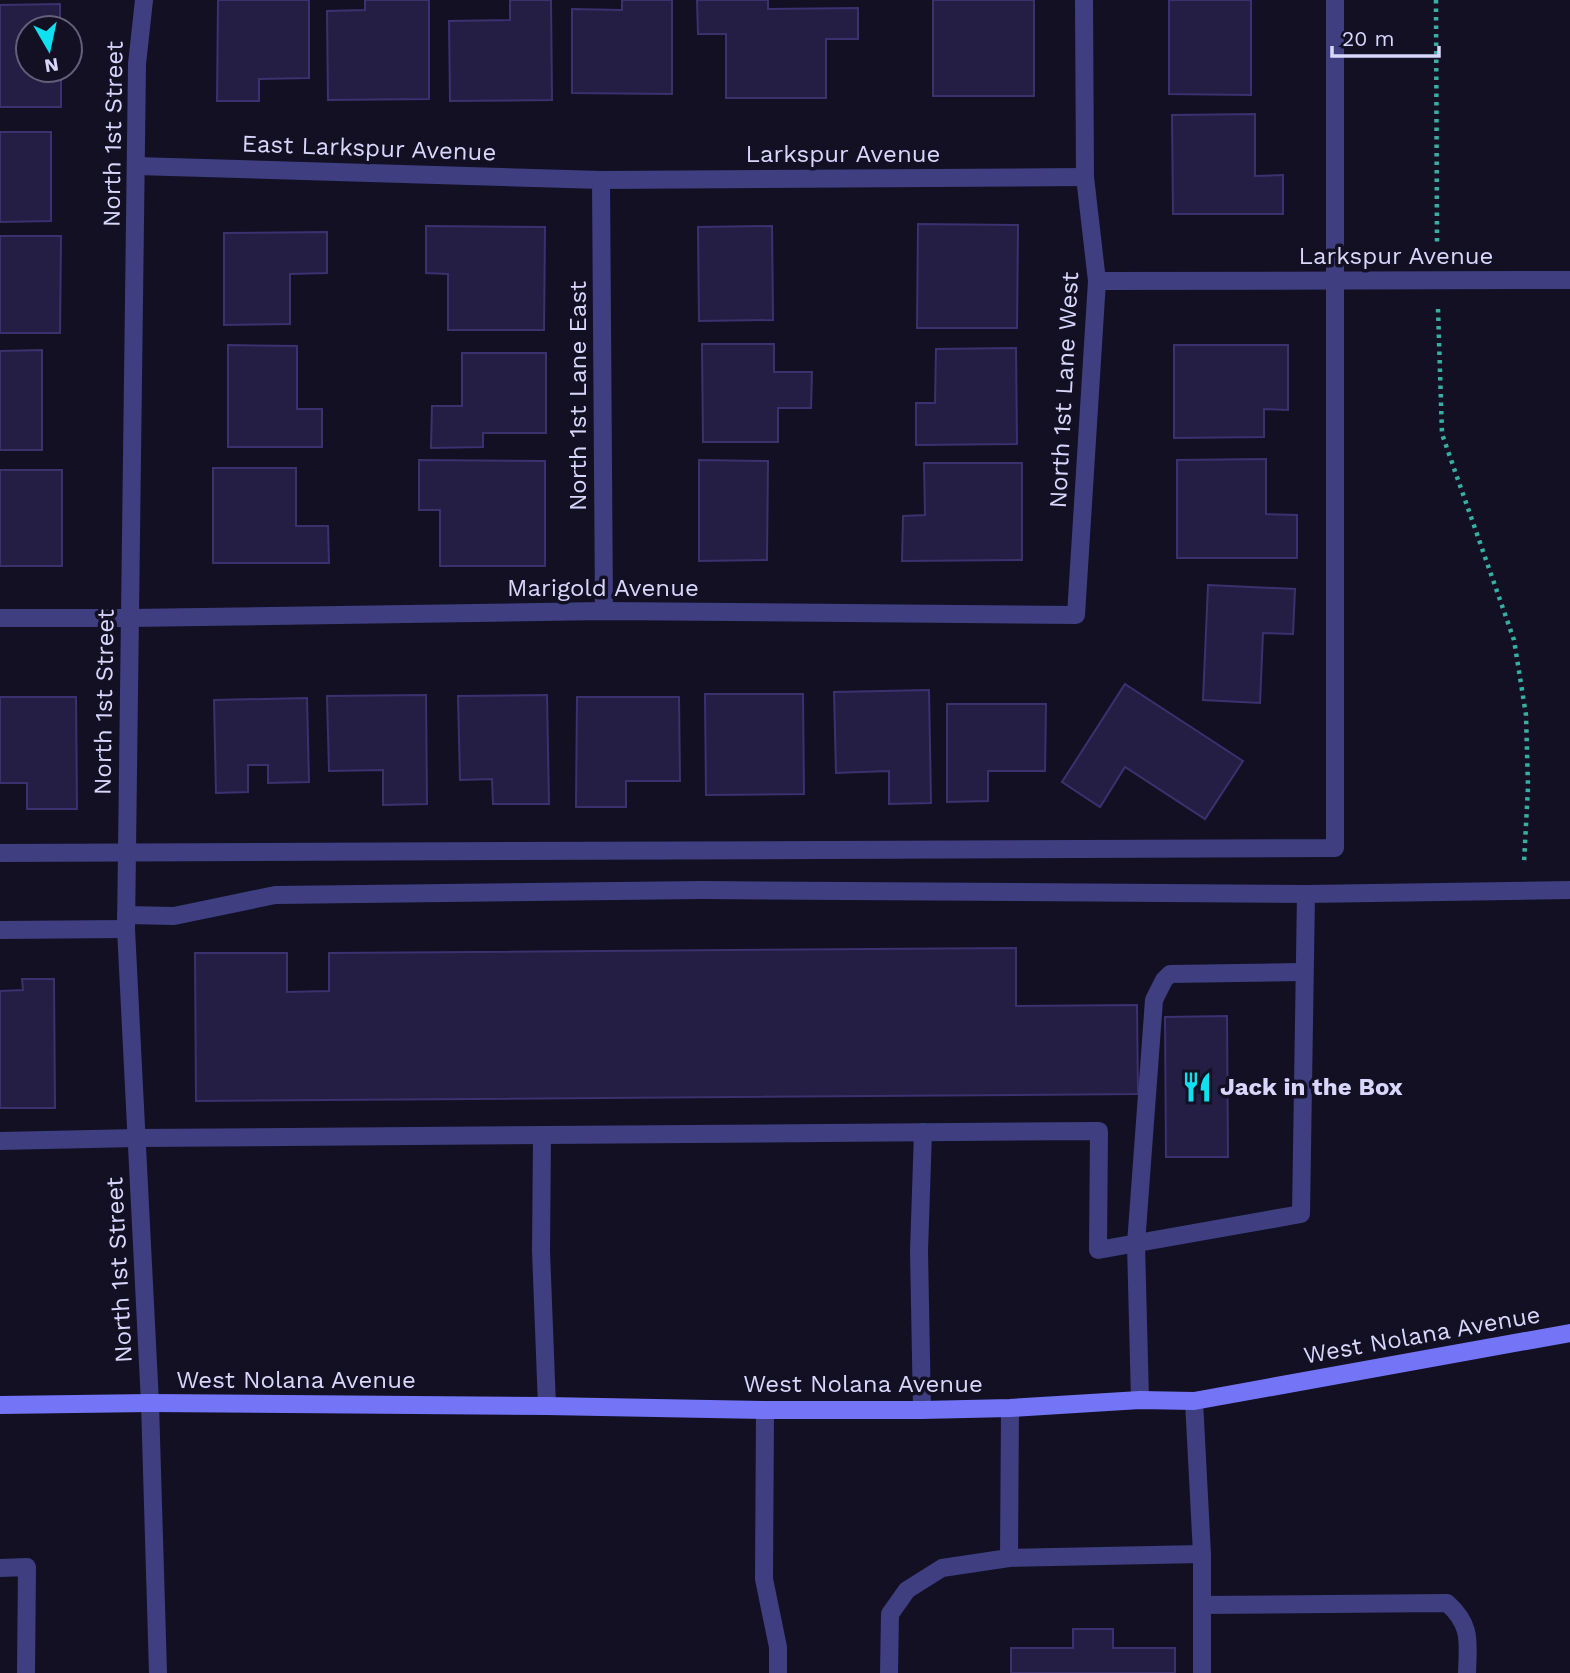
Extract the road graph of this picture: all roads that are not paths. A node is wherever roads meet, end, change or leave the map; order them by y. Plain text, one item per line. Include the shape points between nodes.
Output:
1 (144, 0) edge
2 (1084, 0) edge
3 (1335, 0) edge
4 (136, 166) junction
5 (1085, 177) junction
6 (601, 180) junction
7 (1336, 280) junction
8 (1570, 280) edge
9 (1097, 281) junction
10 (604, 611) junction
11 (1076, 615) joint
12 (0, 618) edge
13 (129, 618) junction
14 (127, 852) junction
15 (0, 853) edge
16 (1570, 890) edge
17 (1306, 894) junction
18 (126, 922) junction
19 (0, 930) edge
20 (1304, 972) junction
21 (923, 1132) junction
22 (542, 1136) junction
23 (137, 1138) junction
24 (0, 1141) edge
25 (1136, 1244) junction
26 (1570, 1334) edge
27 (1140, 1399) junction
28 (1194, 1401) junction
29 (150, 1404) junction
30 (0, 1405) edge
31 (547, 1406) junction
32 (1010, 1408) junction
33 (765, 1410) junction
34 (922, 1410) junction
35 (1202, 1554) junction
36 (1009, 1558) junction
37 (0, 1567) edge
38 (1202, 1605) junction
39 (26, 1673) edge
40 (158, 1673) edge
41 (778, 1673) edge
42 (889, 1673) edge
43 (1202, 1673) edge
44 (1467, 1673) edge

1 - 4 street, North 1st Street via 137,64
2 - 5 street, North 1st Lane West
3 - 7 street
4 - 6 street, East Larkspur Avenue
4 - 13 street, North 1st Street
5 - 6 street, Larkspur Avenue
5 - 9 street, North 1st Lane West
6 - 10 street, North 1st Lane East
7 - 8 street, Larkspur Avenue
7 - 9 street, Larkspur Avenue
7 - 14 street via 1335,848
9 - 11 street, North 1st Lane West
10 - 11 street, Marigold Avenue
10 - 13 street, Marigold Avenue
12 - 13 street, Marigold Avenue
13 - 14 street, North 1st Street
14 - 15 street
14 - 18 street, North 1st Street
16 - 17 street
17 - 18 street via 688,890 275,895
17 - 20 street
18 - 19 street
18 - 23 street, North 1st Street
20 - 25 street via 1170,974 1164,980 1154,1000
20 - 25 street via 1301,1214
21 - 22 street
21 - 25 street via 1099,1131 1098,1250
21 - 34 street via 919,1251
22 - 23 street
22 - 31 street
23 - 24 street
23 - 29 street, North 1st Street
25 - 27 street
26 - 28 main road, West Nolana Avenue
27 - 28 main road, West Nolana Avenue
27 - 32 main road, West Nolana Avenue
28 - 35 street
29 - 30 main road, West Nolana Avenue
29 - 31 main road, West Nolana Avenue
29 - 40 street, North 1st Street
31 - 33 main road, West Nolana Avenue
32 - 34 main road, West Nolana Avenue
32 - 36 street
33 - 34 main road, West Nolana Avenue
33 - 41 street via 764,1579 778,1647
35 - 36 street
35 - 38 street
36 - 42 street via 942,1567 907,1590 890,1614
37 - 39 street via 27,1567
38 - 43 street
38 - 44 street via 1447,1603 1468,1632

